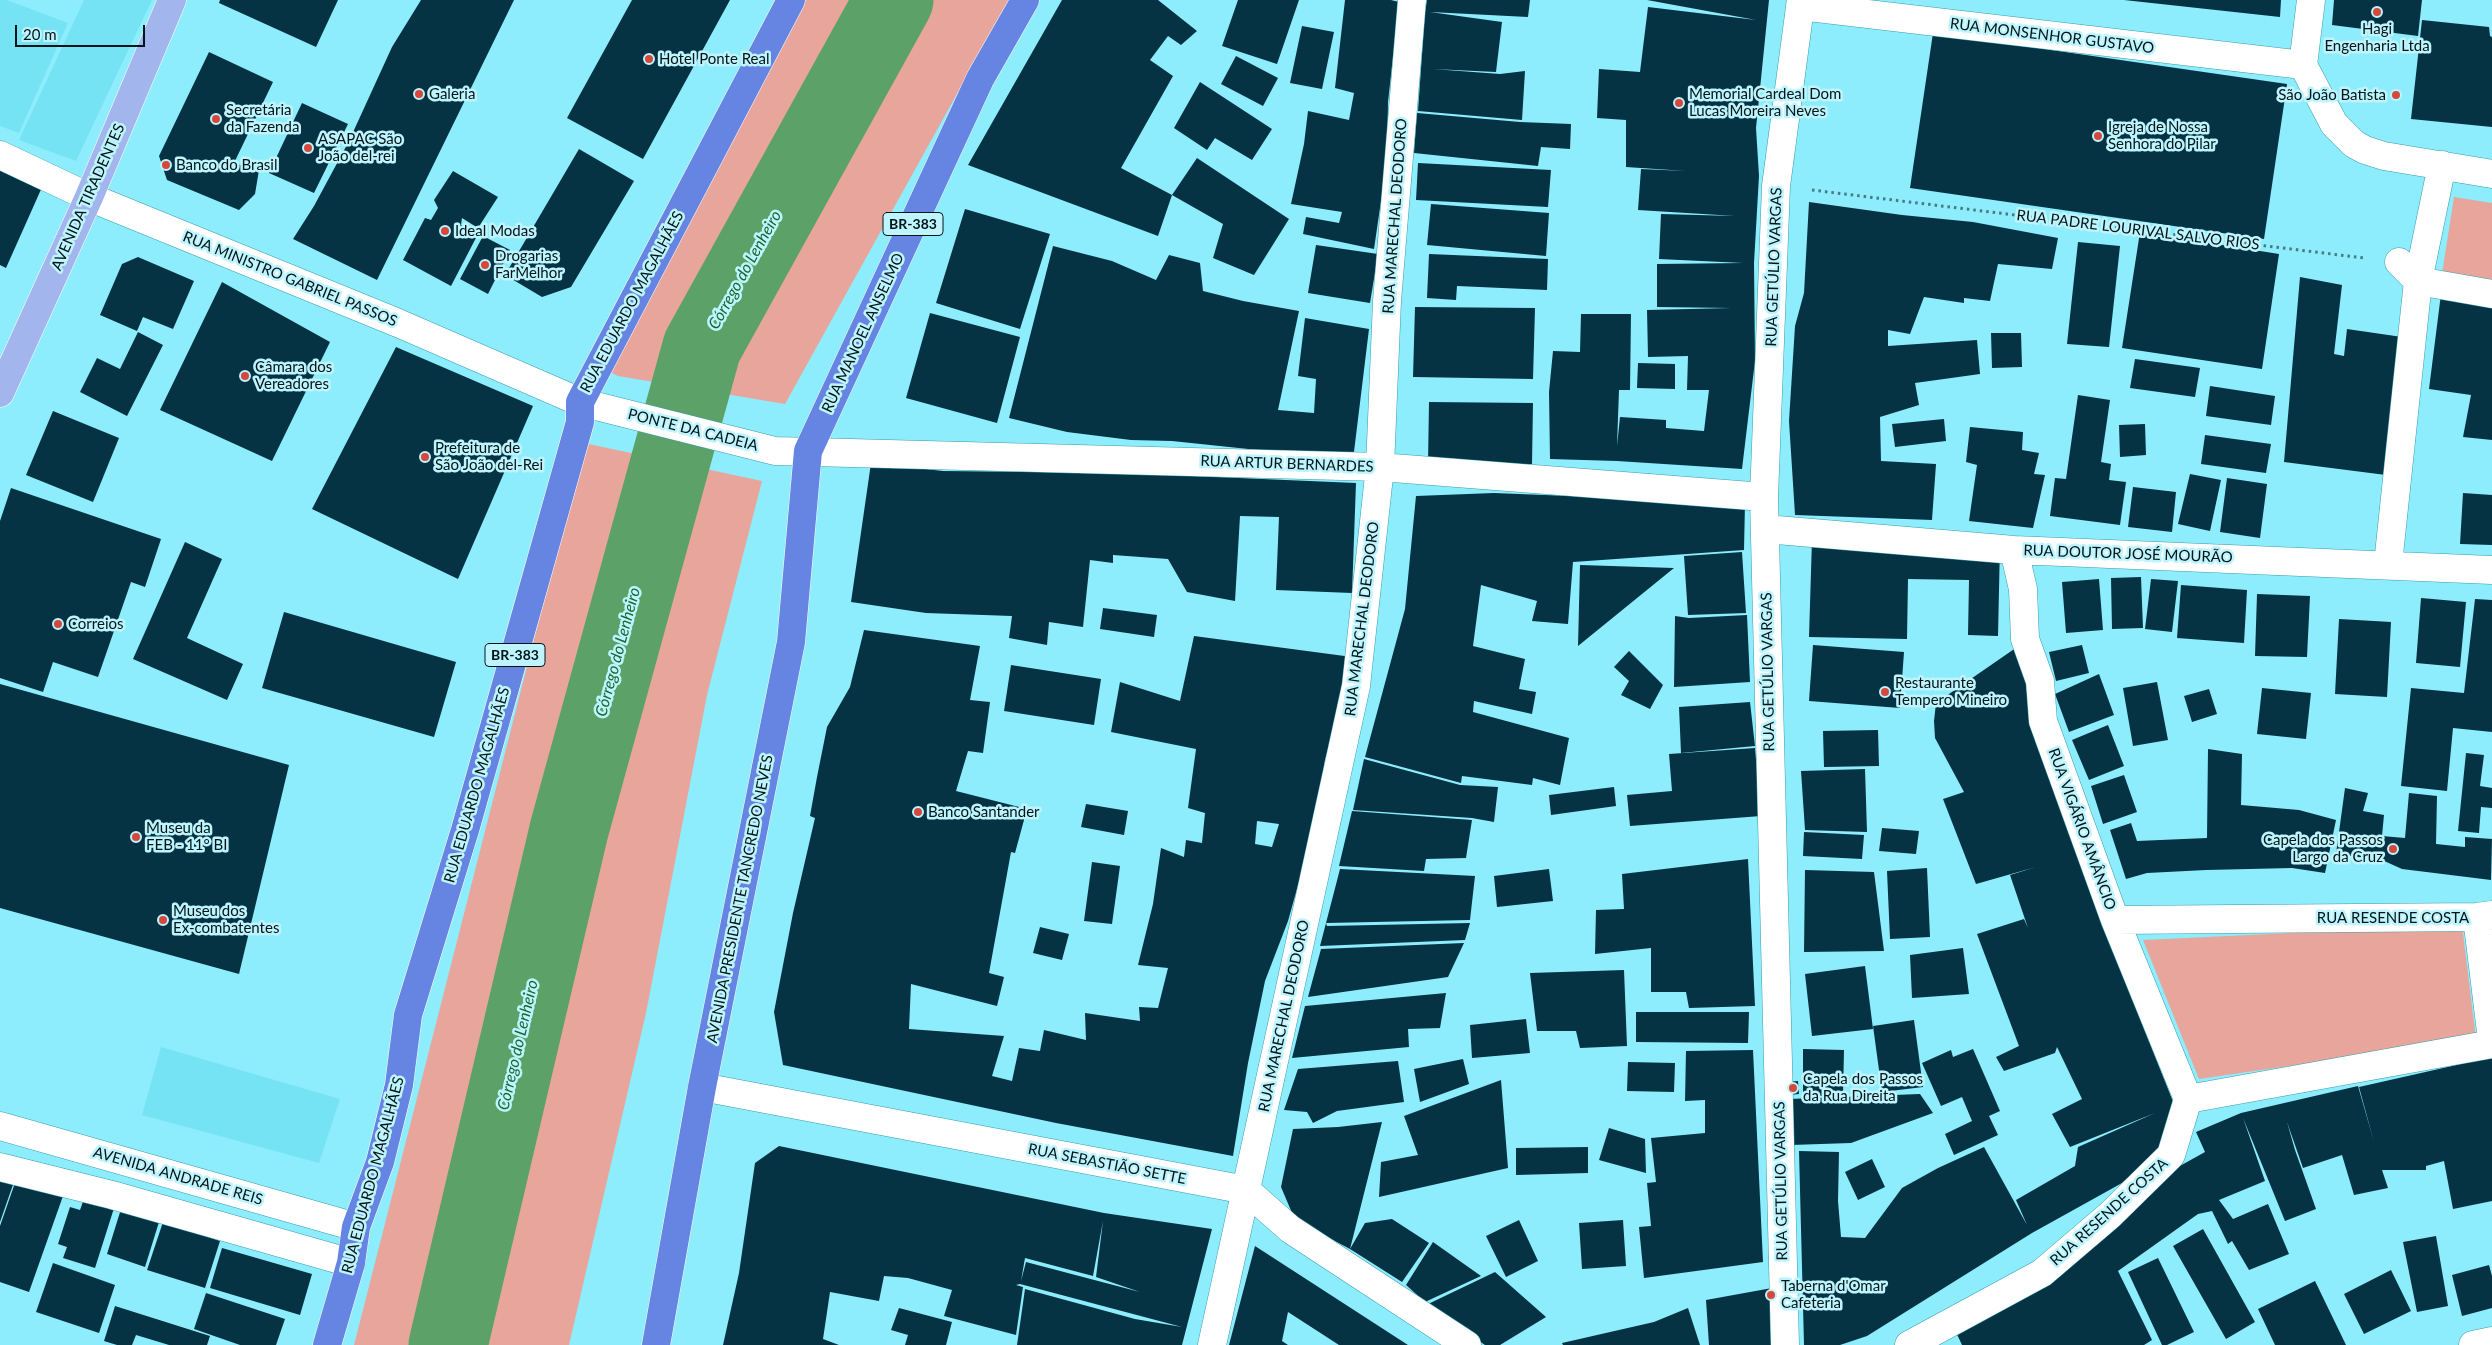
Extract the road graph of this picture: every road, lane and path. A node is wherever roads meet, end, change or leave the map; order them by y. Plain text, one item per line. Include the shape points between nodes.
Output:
1 (172, 0) edge
2 (792, 0) edge
3 (1025, 0) edge
4 (1412, 0) edge
5 (2311, 0) edge
6 (1801, 3) edge
7 (2303, 65) junction
8 (0, 155) edge
9 (2442, 165) junction
10 (2492, 174) edge
11 (1776, 186) junction
12 (89, 197) junction
13 (2409, 272) junction
14 (2492, 294) edge
15 (0, 393) edge
16 (580, 402) junction
17 (808, 451) junction
18 (1380, 467) junction
19 (1764, 497) junction
20 (1765, 529) junction
21 (2014, 550) junction
22 (2388, 564) junction
23 (2492, 570) edge
24 (2484, 916) edge
25 (2115, 920) junction
26 (2492, 1042) edge
27 (702, 1087) junction
28 (2188, 1099) junction
29 (0, 1126) edge
30 (121, 1159) junction
31 (0, 1167) edge
32 (1246, 1190) junction
33 (112, 1195) junction
34 (356, 1227) junction
35 (351, 1263) junction
36 (2492, 1341) edge
37 (327, 1345) edge
38 (656, 1345) edge
39 (1212, 1345) edge
40 (1467, 1345) edge
41 (1785, 1345) edge
42 (1909, 1345) edge
43 (2473, 1345) edge

1 - 12 main road, AVENIDA TIRADENTES
2 - 16 highway, RUA EDUARDO MAGALHÃES / BR-383
3 - 17 highway, RUA MANOEL ANSELMO / BR-383 via 980,80
4 - 18 street, RUA MARECHAL DEODORO via 1387,302
5 - 7 street
6 - 7 street, RUA MONSENHOR GUSTAVO
6 - 11 street, RUA GETÚLIO VARGAS
7 - 9 street via 2334,124 2354,144 2384,156
8 - 12 street, RUA MINISTRO GABRIEL PASSOS
9 - 10 street
9 - 13 street
11 - 13 path, RUA PADRE LOURIVAL SALVO RIOS
11 - 19 street, RUA GETÚLIO VARGAS
12 - 15 main road, AVENIDA TIRADENTES
12 - 16 street, RUA MINISTRO GABRIEL PASSOS via 398,323
13 - 14 street
13 - 22 street
16 - 17 street, PONTE DA CADEIA via 775,451
16 - 34 highway, RUA EDUARDO MAGALHÃES / BR-383 via 580,422 465,830 408,1015 399,1085 380,1162
17 - 18 street, RUA ARTUR BERNARDES
17 - 27 highway, AVENIDA PRESIDENTE TANCREDO NEVES / BR-383 via 791,642
18 - 19 street, RUA ARTUR BERNARDES
18 - 32 street, RUA MARECHAL DEODORO via 1356,686
19 - 20 street, RUA GETÚLIO VARGAS
20 - 21 street, RUA DOUTOR JOSÉ MOURÃO
20 - 41 street, RUA GETÚLIO VARGAS
21 - 22 street, RUA DOUTOR JOSÉ MOURÃO
21 - 25 street, RUA VIGÁRIO AMÂNCIO via 2023,589 2025,639 2040,681 2043,721
22 - 23 street, RUA DOUTOR JOSÉ MOURÃO
24 - 25 street, RUA RESENDE COSTA
24 - 26 street
25 - 28 street, RUA VIGÁRIO AMÂNCIO
26 - 28 street
27 - 32 street, RUA SEBASTIÃO SETTE
27 - 38 highway, AVENIDA PRESIDENTE TANCREDO NEVES / BR-383
28 - 42 street, RUA RESENDE COSTA via 2171,1155 2110,1215 2042,1273
29 - 30 street, AVENIDA ANDRADE REIS
30 - 33 street
30 - 34 street, AVENIDA ANDRADE REIS
31 - 33 street
32 - 39 street, RUA MARECHAL DEODORO
32 - 40 street via 1290,1229
33 - 35 street
34 - 35 highway, RUA EDUARDO MAGALHÃES / BR-383
35 - 37 highway, RUA EDUARDO MAGALHÃES / BR-383
36 - 43 street

